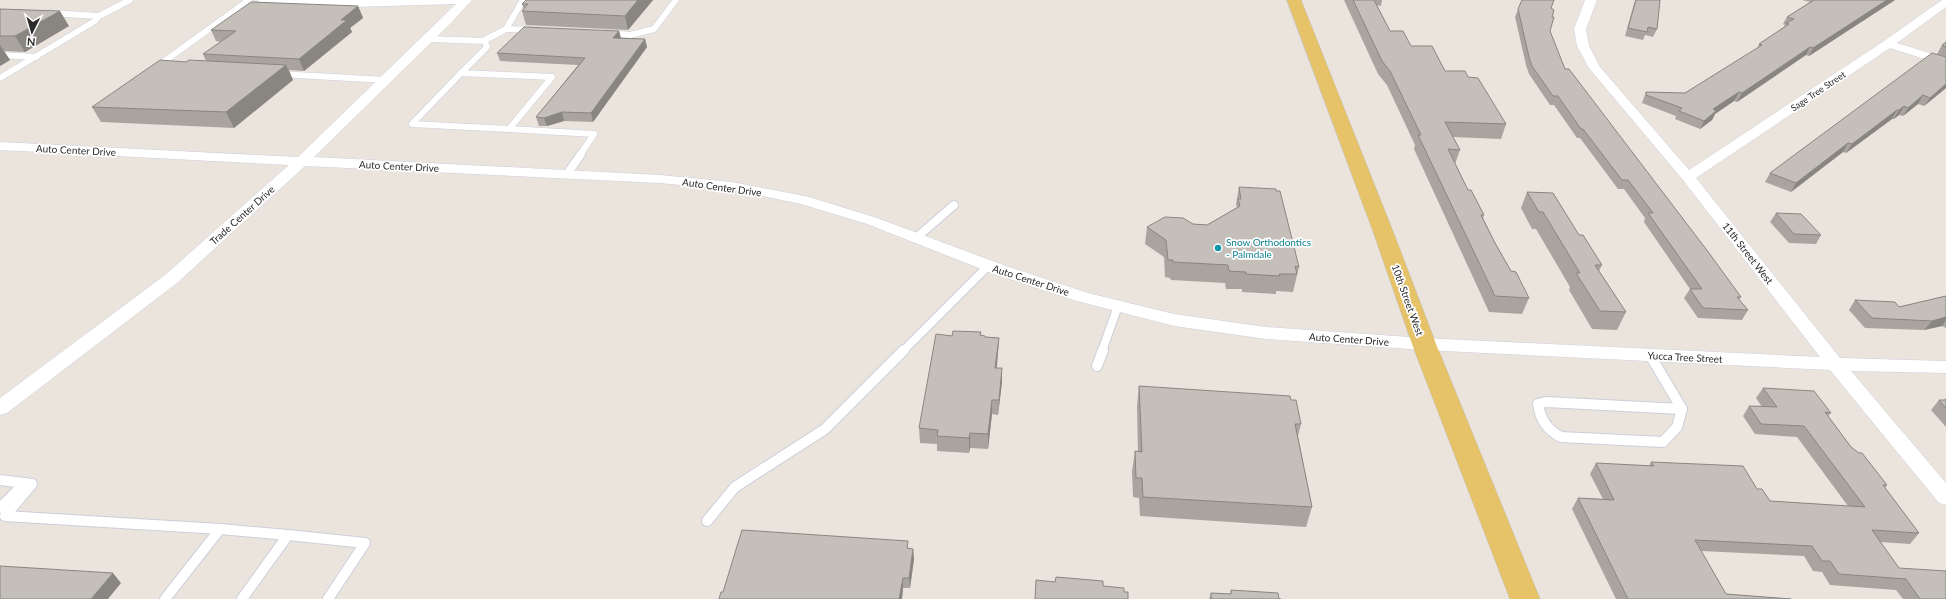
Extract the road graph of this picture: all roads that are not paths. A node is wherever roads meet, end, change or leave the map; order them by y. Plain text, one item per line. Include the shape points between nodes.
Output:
1 (130, 0) edge
2 (250, 0) edge
3 (262, 0) edge
4 (466, 0) edge
5 (523, 0) edge
6 (676, 0) edge
7 (1294, 0) edge
8 (1591, 0) edge
9 (1946, 2) edge
10 (46, 13) edge
11 (99, 16) junction
12 (506, 29) junction
13 (537, 30) edge
14 (599, 33) edge
15 (428, 39) junction
16 (483, 41) junction
17 (1888, 44) junction
18 (0, 55) edge
19 (36, 57) junction
20 (1946, 62) edge
21 (169, 69) edge
22 (461, 73) junction
23 (268, 74) edge
24 (0, 78) edge
25 (386, 80) junction
26 (509, 129) junction
27 (0, 146) edge
28 (302, 161) junction
29 (568, 174) junction
30 (1688, 177) junction
31 (954, 205) dead end
32 (916, 238) junction
33 (988, 266) junction
34 (1118, 306) junction
35 (1424, 344) junction
36 (1650, 355) junction
37 (1835, 364) junction
38 (1097, 366) dead end
39 (1946, 367) edge
40 (0, 408) edge
41 (1682, 409) junction
42 (0, 480) edge
43 (25, 483) junction
44 (1946, 497) edge
45 (0, 508) edge
46 (707, 521) dead end
47 (220, 529) junction
48 (288, 535) junction
49 (165, 599) edge
50 (242, 599) edge
51 (328, 599) edge
52 (1525, 599) edge

1 - 11 lane
2 - 21 lane via 154,68
3 - 4 street via 353,4
4 - 15 street, Trade Center Drive
5 - 12 lane
6 - 14 lane via 654,30 630,34
7 - 35 main road, 10th Street West
8 - 30 street, 11th Street West via 1580,29 1583,46 1595,68
9 - 17 street, Sage Tree Street
10 - 11 lane
11 - 19 lane via 95,21
12 - 13 lane
12 - 16 lane
15 - 16 lane
15 - 25 street, Trade Center Drive
16 - 22 lane via 486,48
17 - 20 street
17 - 30 street, Sage Tree Street
18 - 19 lane
19 - 24 lane
22 - 26 lane via 552,77
22 - 26 lane via 412,124
23 - 25 lane
25 - 28 street, Trade Center Drive
26 - 29 lane via 594,134
27 - 28 street, Auto Center Drive
28 - 29 street, Auto Center Drive
28 - 40 street, Trade Center Drive via 171,279
29 - 32 street, Auto Center Drive via 732,186 804,200
30 - 37 street, 11th Street West
31 - 32 lane
32 - 33 street, Auto Center Drive
33 - 34 street, Auto Center Drive
33 - 46 lane via 825,429 735,487
34 - 35 street, Auto Center Drive via 1174,320 1266,333
34 - 38 lane
35 - 36 street, Yucca Tree Street
35 - 52 main road, 10th Street West
36 - 37 street, Yucca Tree Street
36 - 41 lane
37 - 39 street, Yucca Tree Street
37 - 44 street, 11th Street West
41 - 41 lane via 1546,402 1538,404 1547,429 1561,437 1663,442 1677,427
42 - 43 lane
43 - 45 lane
43 - 47 lane via 32,484 5,516
47 - 48 lane
47 - 49 lane
48 - 50 lane
48 - 51 lane via 365,542

